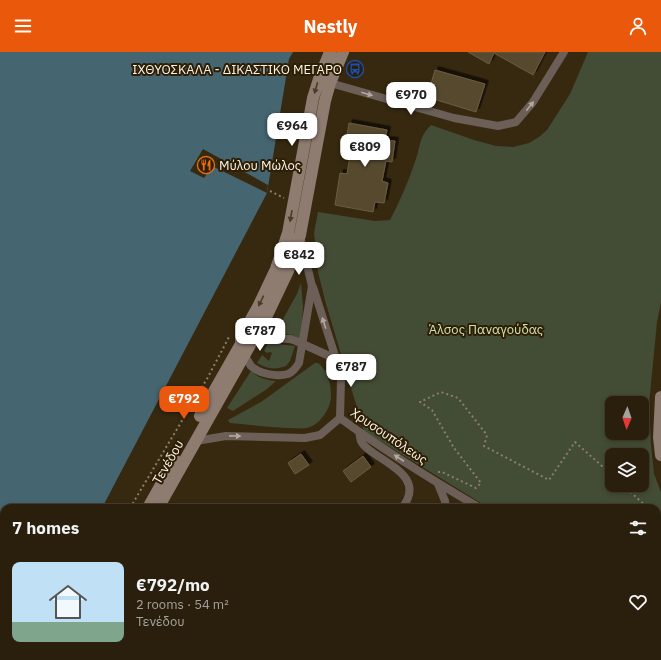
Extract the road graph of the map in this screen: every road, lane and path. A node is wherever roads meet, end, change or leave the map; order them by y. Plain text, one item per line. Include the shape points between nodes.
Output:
1 (330, 52) edge
2 (343, 52) edge
3 (564, 52) edge
4 (330, 83) junction
5 (270, 191) dead end
6 (282, 205) dead end
7 (300, 235) junction
8 (312, 286) junction
9 (255, 337) junction
10 (239, 343) junction
11 (302, 344) junction
12 (336, 360) junction
13 (661, 397) edge
14 (340, 418) junction
15 (359, 432) junction
16 (196, 441) junction
17 (661, 455) edge
18 (605, 469) edge
19 (436, 473) dead end
20 (438, 484) junction
21 (631, 492) edge
22 (132, 504) edge
23 (150, 504) edge
24 (160, 504) edge
25 (405, 504) edge
26 (446, 504) edge
27 (473, 504) edge
28 (644, 504) edge

1 -> 10 main road, Τενέδου via 313,98 282,253
2 - 4 main road, Τενέδου
4 -> 3 street via 454,118 498,126 516,122 533,102
4 - 7 main road, Τενέδου
5 - 6 path via 284,198
7 - 8 street, Χρυσουπόλεως
7 - 9 main road, Τενέδου via 288,271
8 - 11 street
12 -> 8 street, Χρυσουπόλεως
9 - 10 main road, Τενέδου
9 - 10 street
9 - 11 street via 290,339
10 - 11 street via 252,366 272,375 288,374 295,370 299,363
10 - 16 main road, Τενέδου
10 - 22 path via 204,384
10 - 23 main road, Τενέδου
11 - 12 street
12 - 14 street, Χρυσουπόλεως via 341,380
13 - 17 main road
14 - 15 street, Χρυσουπόλεως
16 -> 14 street via 226,436 305,438 320,435
20 -> 15 street, Χρυσουπόλεως
15 - 25 street via 361,442 402,474 409,483 411,490
16 - 24 main road, Τενέδου
18 - 19 path via 575,442 549,480 484,446 487,435 463,404 458,398 441,392 420,402 432,410 454,448 481,483 476,488 442,472
20 - 26 street
20 - 27 street, Χρυσουπόλεως
21 - 28 path

